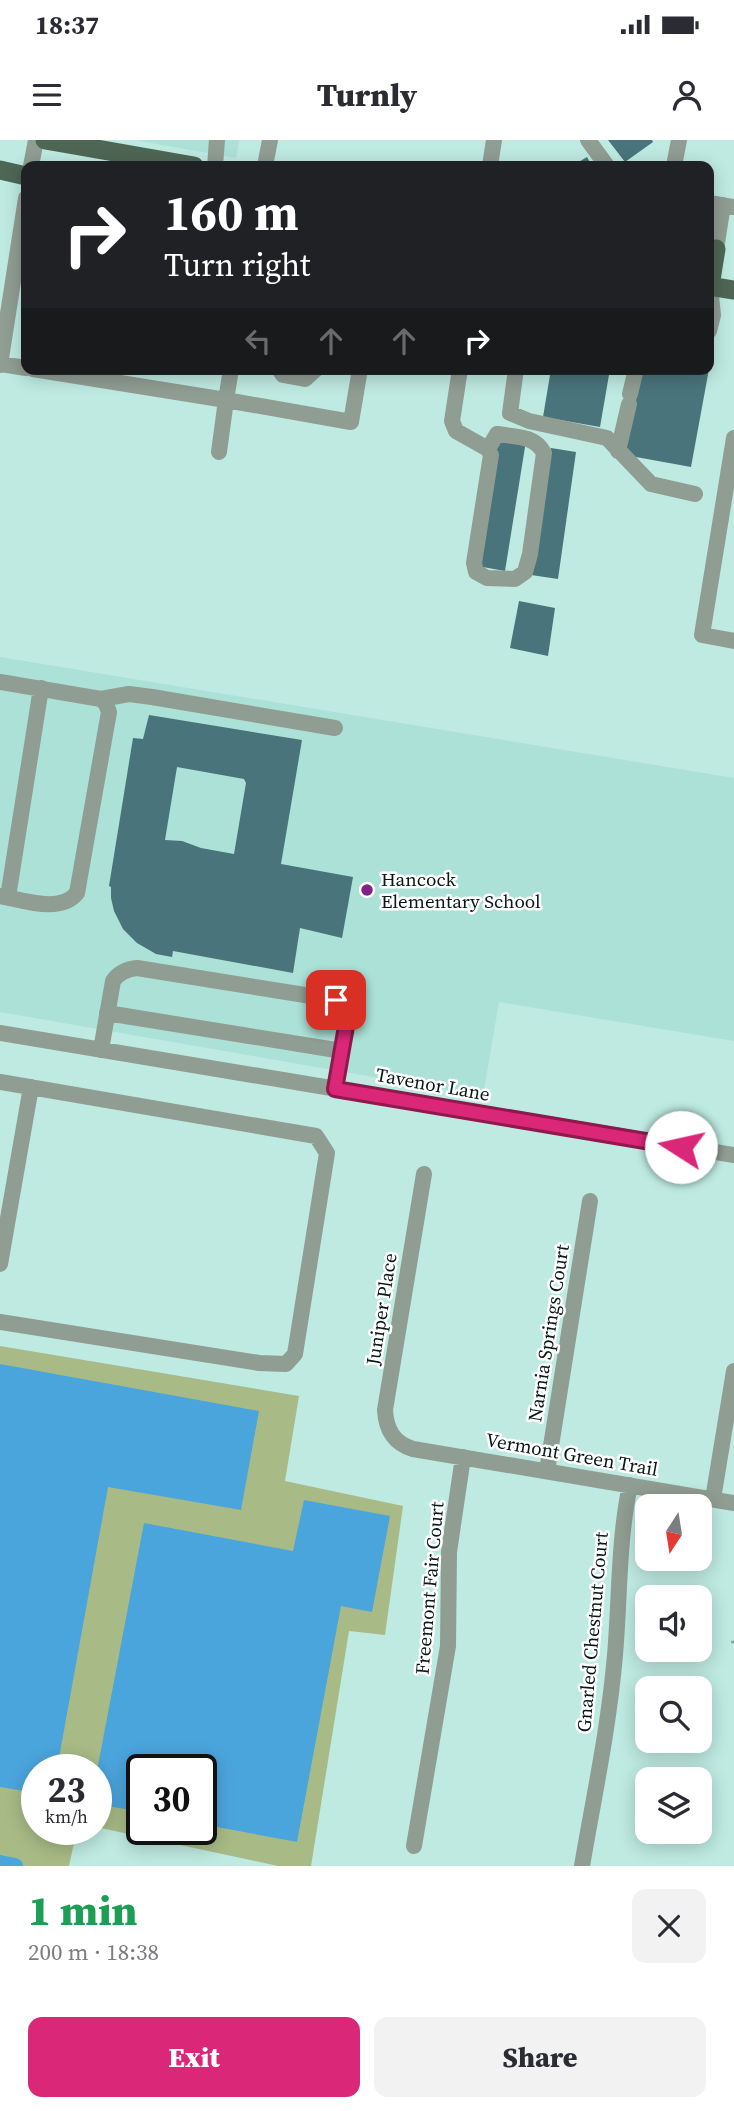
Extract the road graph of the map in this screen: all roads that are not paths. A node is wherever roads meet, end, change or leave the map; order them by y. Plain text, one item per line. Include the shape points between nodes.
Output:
1 (36, 140) edge
2 (45, 140) edge
3 (217, 140) edge
4 (270, 140) edge
5 (495, 140) edge
6 (589, 140) edge
7 (679, 140) edge
8 (32, 161) edge
9 (165, 161) edge
10 (215, 161) edge
11 (266, 161) edge
12 (491, 161) edge
13 (604, 161) edge
14 (675, 161) edge
15 (0, 170) edge
16 (21, 175) edge
17 (722, 205) edge
18 (21, 215) edge
19 (720, 249) edge
20 (8, 260) edge
21 (714, 269) edge
22 (714, 287) edge
23 (19, 288) edge
24 (734, 290) edge
25 (0, 364) edge
26 (21, 367) edge
27 (96, 375) edge
28 (230, 375) edge
29 (283, 375) edge
30 (309, 375) edge
31 (359, 375) edge
32 (459, 375) edge
33 (515, 375) edge
34 (635, 375) edge
35 (117, 377) edge
36 (226, 400) junction
37 (734, 438) edge
38 (488, 449) junction
39 (618, 451) junction
40 (219, 452) dead end
41 (695, 494) dead end
42 (734, 641) edge
43 (0, 682) edge
44 (41, 688) junction
45 (101, 699) junction
46 (335, 728) dead end
47 (4, 897) edge
48 (107, 1013) junction
49 (0, 1033) edge
50 (101, 1050) junction
51 (342, 1051) junction
52 (0, 1082) edge
53 (31, 1087) junction
54 (335, 1089) junction
55 (734, 1156) edge
56 (424, 1174) dead end
57 (590, 1201) dead end
58 (0, 1264) edge
59 (0, 1322) edge
60 (734, 1371) edge
61 (403, 1446) joint
62 (463, 1457) junction
63 (547, 1471) junction
64 (630, 1485) junction
65 (713, 1499) junction
66 (734, 1503) edge
67 (414, 1846) dead end
68 (582, 1866) edge

1 - 8 street
2 - 9 main road
3 - 10 street
4 - 11 street
5 - 12 street
6 - 13 street
7 - 14 street
15 - 16 main road
17 - 19 street
18 - 20 street
19 - 21 main road
20 - 23 street
22 - 24 main road
23 - 25 street
25 - 26 street
27 - 35 street
28 - 36 street
29 - 30 street via 305,379
31 - 36 street via 352,422
32 - 38 street via 452,421 456,431
33 - 39 street via 510,413 607,438
34 - 39 street
35 - 36 street
36 - 40 street
37 - 42 street via 702,635
38 - 38 street via 491,455 474,563 476,572 486,578 515,579 525,572 530,554 544,453 530,438 497,434
39 - 41 street via 651,484
43 - 44 street
44 - 45 street
44 - 47 street
45 - 46 street via 129,694
45 - 47 street via 108,712 78,893 62,905
48 - 50 street
48 - 51 street
48 - 51 street via 113,981 122,972 137,968 336,1000 344,1004 348,1015
49 - 50 street, Tavenor Lane
50 - 54 street, Tavenor Lane
51 - 54 street
52 - 53 street
53 - 58 street
53 - 59 street via 316,1136 327,1153 295,1354 286,1364
54 - 55 street, Tavenor Lane
56 - 61 street, Juniper Place via 385,1410 388,1428
57 - 63 street, Narnia Springs Court
60 - 65 street
61 - 62 street, Vermont Green Trail
62 - 63 street, Vermont Green Trail
62 - 67 street, Freemont Fair Court via 449,1552 448,1646
63 - 64 street, Vermont Green Trail
64 - 65 street, Vermont Green Trail
64 - 68 street, Gnarled Chestnut Court via 620,1554 615,1657
65 - 66 street, Vermont Green Trail

